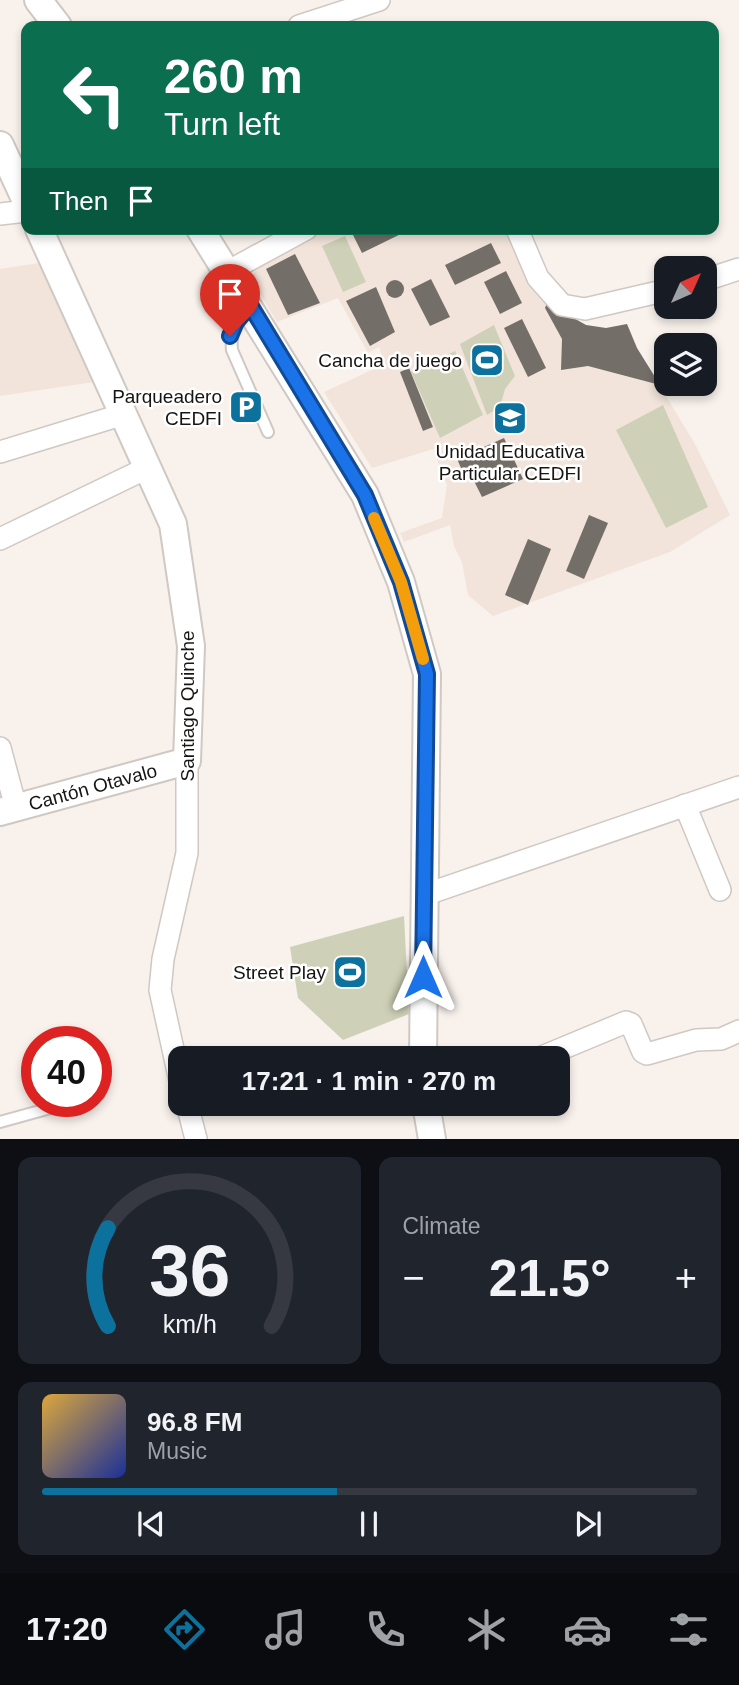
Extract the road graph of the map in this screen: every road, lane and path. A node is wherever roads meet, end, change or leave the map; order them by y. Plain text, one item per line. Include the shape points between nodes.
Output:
1 (38, 0) edge
2 (379, 0) edge
3 (54, 21) edge
4 (314, 21) edge
5 (0, 145) edge
6 (21, 190) edge
7 (21, 212) edge
8 (0, 214) edge
9 (42, 235) edge
10 (204, 235) edge
11 (295, 235) edge
12 (520, 235) edge
13 (739, 270) edge
14 (229, 271) junction
15 (718, 276) edge
16 (654, 293) edge
17 (250, 305) junction
18 (124, 414) junction
19 (268, 432) dead end
20 (0, 452) edge
21 (149, 467) junction
22 (0, 539) edge
23 (0, 748) edge
24 (187, 761) junction
25 (739, 787) edge
26 (685, 805) junction
27 (8, 810) edge
28 (720, 890) dead end
29 (424, 895) junction
30 (739, 1031) edge
31 (172, 1046) edge
32 (423, 1046) edge
33 (568, 1046) edge
34 (21, 1116) edge
35 (190, 1116) edge
36 (429, 1116) edge
37 (0, 1122) edge
38 (196, 1139) edge
39 (432, 1139) edge

1 - 3 street
2 - 4 street
5 - 6 street
7 - 8 street
9 - 18 street, Santiago Quinche
10 - 14 street
11 - 14 street
12 - 16 street via 538,278 562,306 585,309
13 - 15 street
14 - 17 street
17 - 19 lane via 233,329 232,350
17 - 29 street via 365,495 401,582 427,674
18 - 20 street
18 - 21 street, Santiago Quinche
21 - 22 street
21 - 24 street, Santiago Quinche via 173,524 191,646
23 - 27 street
24 - 27 street, Cantón Otavalo
24 - 31 street, Santiago Quinche via 187,853 160,990
25 - 26 street
26 - 28 street
26 - 29 street
29 - 32 street
30 - 33 street via 647,1054 626,1022
34 - 37 lane
35 - 38 street
36 - 39 street

